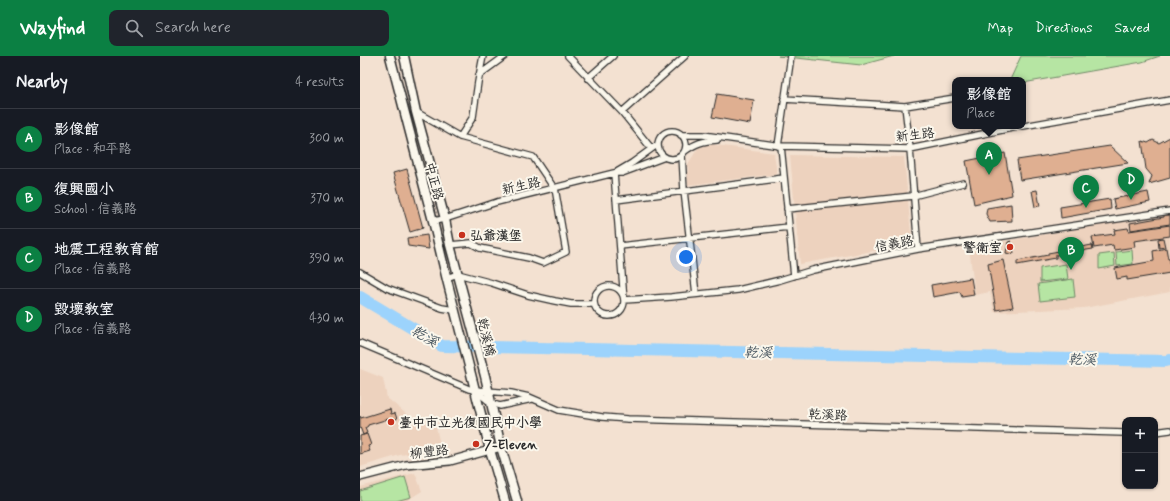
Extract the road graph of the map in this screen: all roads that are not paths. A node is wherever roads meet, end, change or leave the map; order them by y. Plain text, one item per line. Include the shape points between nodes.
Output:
1 (390, 56) edge
2 (404, 56) edge
3 (483, 56) edge
4 (505, 56) edge
5 (568, 56) edge
6 (613, 56) edge
7 (686, 56) edge
8 (791, 56) edge
9 (479, 74) junction
10 (588, 78) junction
11 (952, 98) edge
12 (784, 99) junction
13 (1170, 100) edge
14 (905, 106) junction
15 (416, 112) junction
16 (622, 112) junction
17 (1026, 125) edge
18 (1002, 129) edge
19 (682, 135) junction
20 (460, 137) junction
21 (731, 140) junction
22 (658, 144) junction
23 (780, 146) junction
24 (651, 148) junction
25 (910, 149) junction
26 (683, 153) junction
27 (665, 157) junction
28 (614, 173) junction
29 (784, 178) junction
30 (963, 183) dead end
31 (554, 188) junction
32 (684, 192) junction
33 (913, 196) junction
34 (616, 200) junction
35 (787, 209) junction
36 (1170, 211) edge
37 (445, 219) junction
38 (434, 221) junction
39 (789, 227) junction
40 (689, 238) junction
41 (450, 245) junction
42 (620, 246) junction
43 (918, 249) junction
44 (360, 272) edge
45 (458, 274) junction
46 (794, 276) junction
47 (446, 278) junction
48 (696, 294) junction
49 (624, 300) junction
50 (594, 304) junction
51 (467, 307) joint
52 (455, 311) junction
53 (360, 343) edge
54 (475, 390) junction
55 (488, 391) junction
56 (532, 399) junction
57 (491, 403) junction
58 (1170, 430) edge
59 (1158, 432) edge
60 (1122, 433) edge
61 (501, 447) junction
62 (490, 450) junction
63 (360, 477) edge
64 (505, 501) edge
65 (517, 501) edge

1 - 38 main road, 中正路
2 - 15 main road, 中正路
3 - 9 street
4 - 9 street
5 - 10 street
6 - 10 street
7 - 16 street
8 - 12 street
9 - 20 street via 473,117
10 - 16 street
11 - 14 street
12 - 14 street
12 - 23 street
13 - 17 street, 新生路
14 - 25 street
15 - 20 street
15 - 37 main road, 中正路
16 - 24 street
18 - 25 street, 新生路
19 - 21 street, 新生路
19 - 22 street, 新生路 via 669,132 662,136
19 - 26 street via 686,143
20 - 31 street via 533,157
21 - 23 street, 新生路
21 - 26 street, 新生路 via 697,143
22 - 24 street, 新生路
22 - 27 street via 658,149
23 - 25 street, 新生路
23 - 29 street
24 - 28 street, 新生路
25 - 33 street
26 - 27 street, 新生路 via 675,159
26 - 32 street
27 - 28 street, 新生路 via 622,173
28 - 31 street, 新生路
28 - 34 street
29 - 32 street
29 - 35 street
30 - 33 street
31 - 37 street, 新生路 via 497,202
31 - 41 street via 566,252 543,263 480,248 471,243
32 - 34 street
32 - 40 street
33 - 35 street
33 - 43 street
34 - 42 street
35 - 39 street
36 - 43 street, 信義路
37 - 38 street, 新生路
37 - 41 main road, 中正路
38 - 47 main road, 中正路
39 - 40 street
39 - 46 street
40 - 42 street
40 - 48 street
41 - 45 main road, 中正路
42 - 49 street
43 - 46 street, 信義路
44 - 52 street via 388,288
45 - 47 street
45 - 50 street via 555,301
45 - 51 main road, 中正路
46 - 48 street, 信義路 via 738,290
47 - 52 main road, 中正路
48 - 49 street, 信義路
49 - 50 street via 618,313 608,316 599,312
49 - 50 street via 617,288 608,286 599,290
51 - 55 main road, 乾溪橋
52 - 54 main road, 乾溪橋
53 - 54 street, 乾溪路
54 - 55 street, 乾溪路
54 - 57 street, 乾溪路
54 - 62 main road
55 - 56 street, 乾溪路 via 511,393
55 - 57 main road
56 - 57 street via 500,406
56 - 60 street, 乾溪路 via 559,410 628,419
57 - 61 main road
58 - 59 street
61 - 62 street, 柳豐路
61 - 65 main road
62 - 63 street, 柳豐路 via 450,461 406,465
62 - 64 main road

